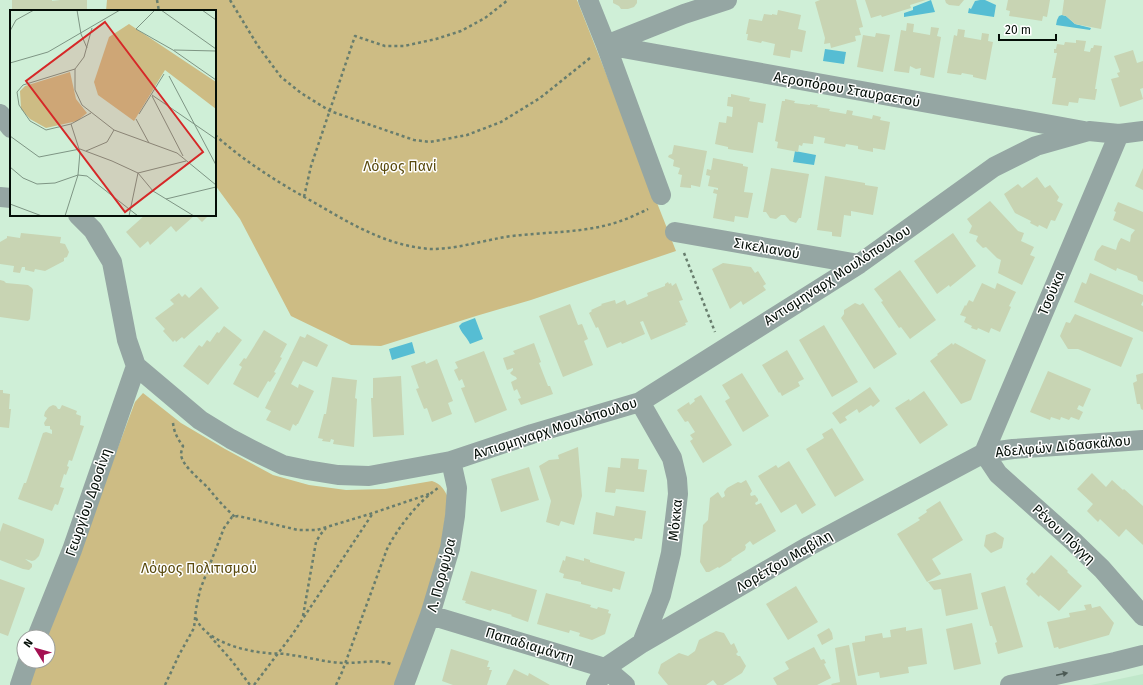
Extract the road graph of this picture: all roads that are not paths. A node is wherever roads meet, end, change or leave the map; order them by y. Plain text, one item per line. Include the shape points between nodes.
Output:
1 (588, 0) edge
2 (727, 0) edge
3 (606, 45) junction
4 (0, 114) edge
5 (10, 127) edge
6 (1089, 131) junction
7 (1143, 131) edge
8 (1119, 134) junction
9 (661, 196) road end
10 (0, 197) edge
11 (10, 198) edge
12 (79, 216) edge
13 (675, 232) road end
14 (859, 264) junction
15 (136, 366) junction
16 (640, 402) junction
17 (1143, 440) edge
18 (984, 453) junction
19 (453, 470) junction
20 (430, 615) junction
21 (1143, 616) edge
22 (40, 629) edge
23 (642, 643) junction
24 (1143, 654) edge
25 (25, 669) edge
26 (600, 677) edge
27 (407, 678) edge
28 (20, 685) edge
29 (625, 685) edge
30 (1010, 685) edge

1 - 3 street
2 - 3 street
3 - 6 street, Αεροπόρου Σταυραετού
3 - 9 street
4 - 5 street
6 - 8 street, Αντισμηναρχ Μουλόπουλου
6 - 14 street, Αντισμηναρχ Μουλόπουλου via 1036,146 994,167
7 - 8 street, Αντισμηναρχ Μουλόπουλου
8 - 18 street, Τσούκα
10 - 11 street
12 - 15 street via 93,230 112,262 127,340
13 - 14 street, Σικελιανού
14 - 16 street, Αντισμηναρχ Μουλόπουλου
15 - 19 street, Αντισμηναρχ Μουλόπουλου via 200,420 251,450 283,465 338,475 369,476
15 - 22 street, Γεωργίου Δροσίνη via 72,550
16 - 19 street, Αντισμηναρχ Μουλόπουλου via 532,434
16 - 23 street, Μόκκα via 672,458 678,494 672,552 661,595
17 - 18 street, Αδελφών Διδασκάλου
18 - 21 street, Ρένου Πόγγη via 998,474 1079,546
18 - 23 street, Λορέτζου Μαβίλη via 809,546
19 - 20 street, Λ. Πορφύρα via 457,488 450,548
20 - 26 street, Παπαδιαμάντη
20 - 27 street, Λ. Πορφύρα
23 - 26 street, Λορέτζου Μαβίλη
30 -> 24 street
25 - 28 street
26 - 29 street, Παπαδιαμάντη

